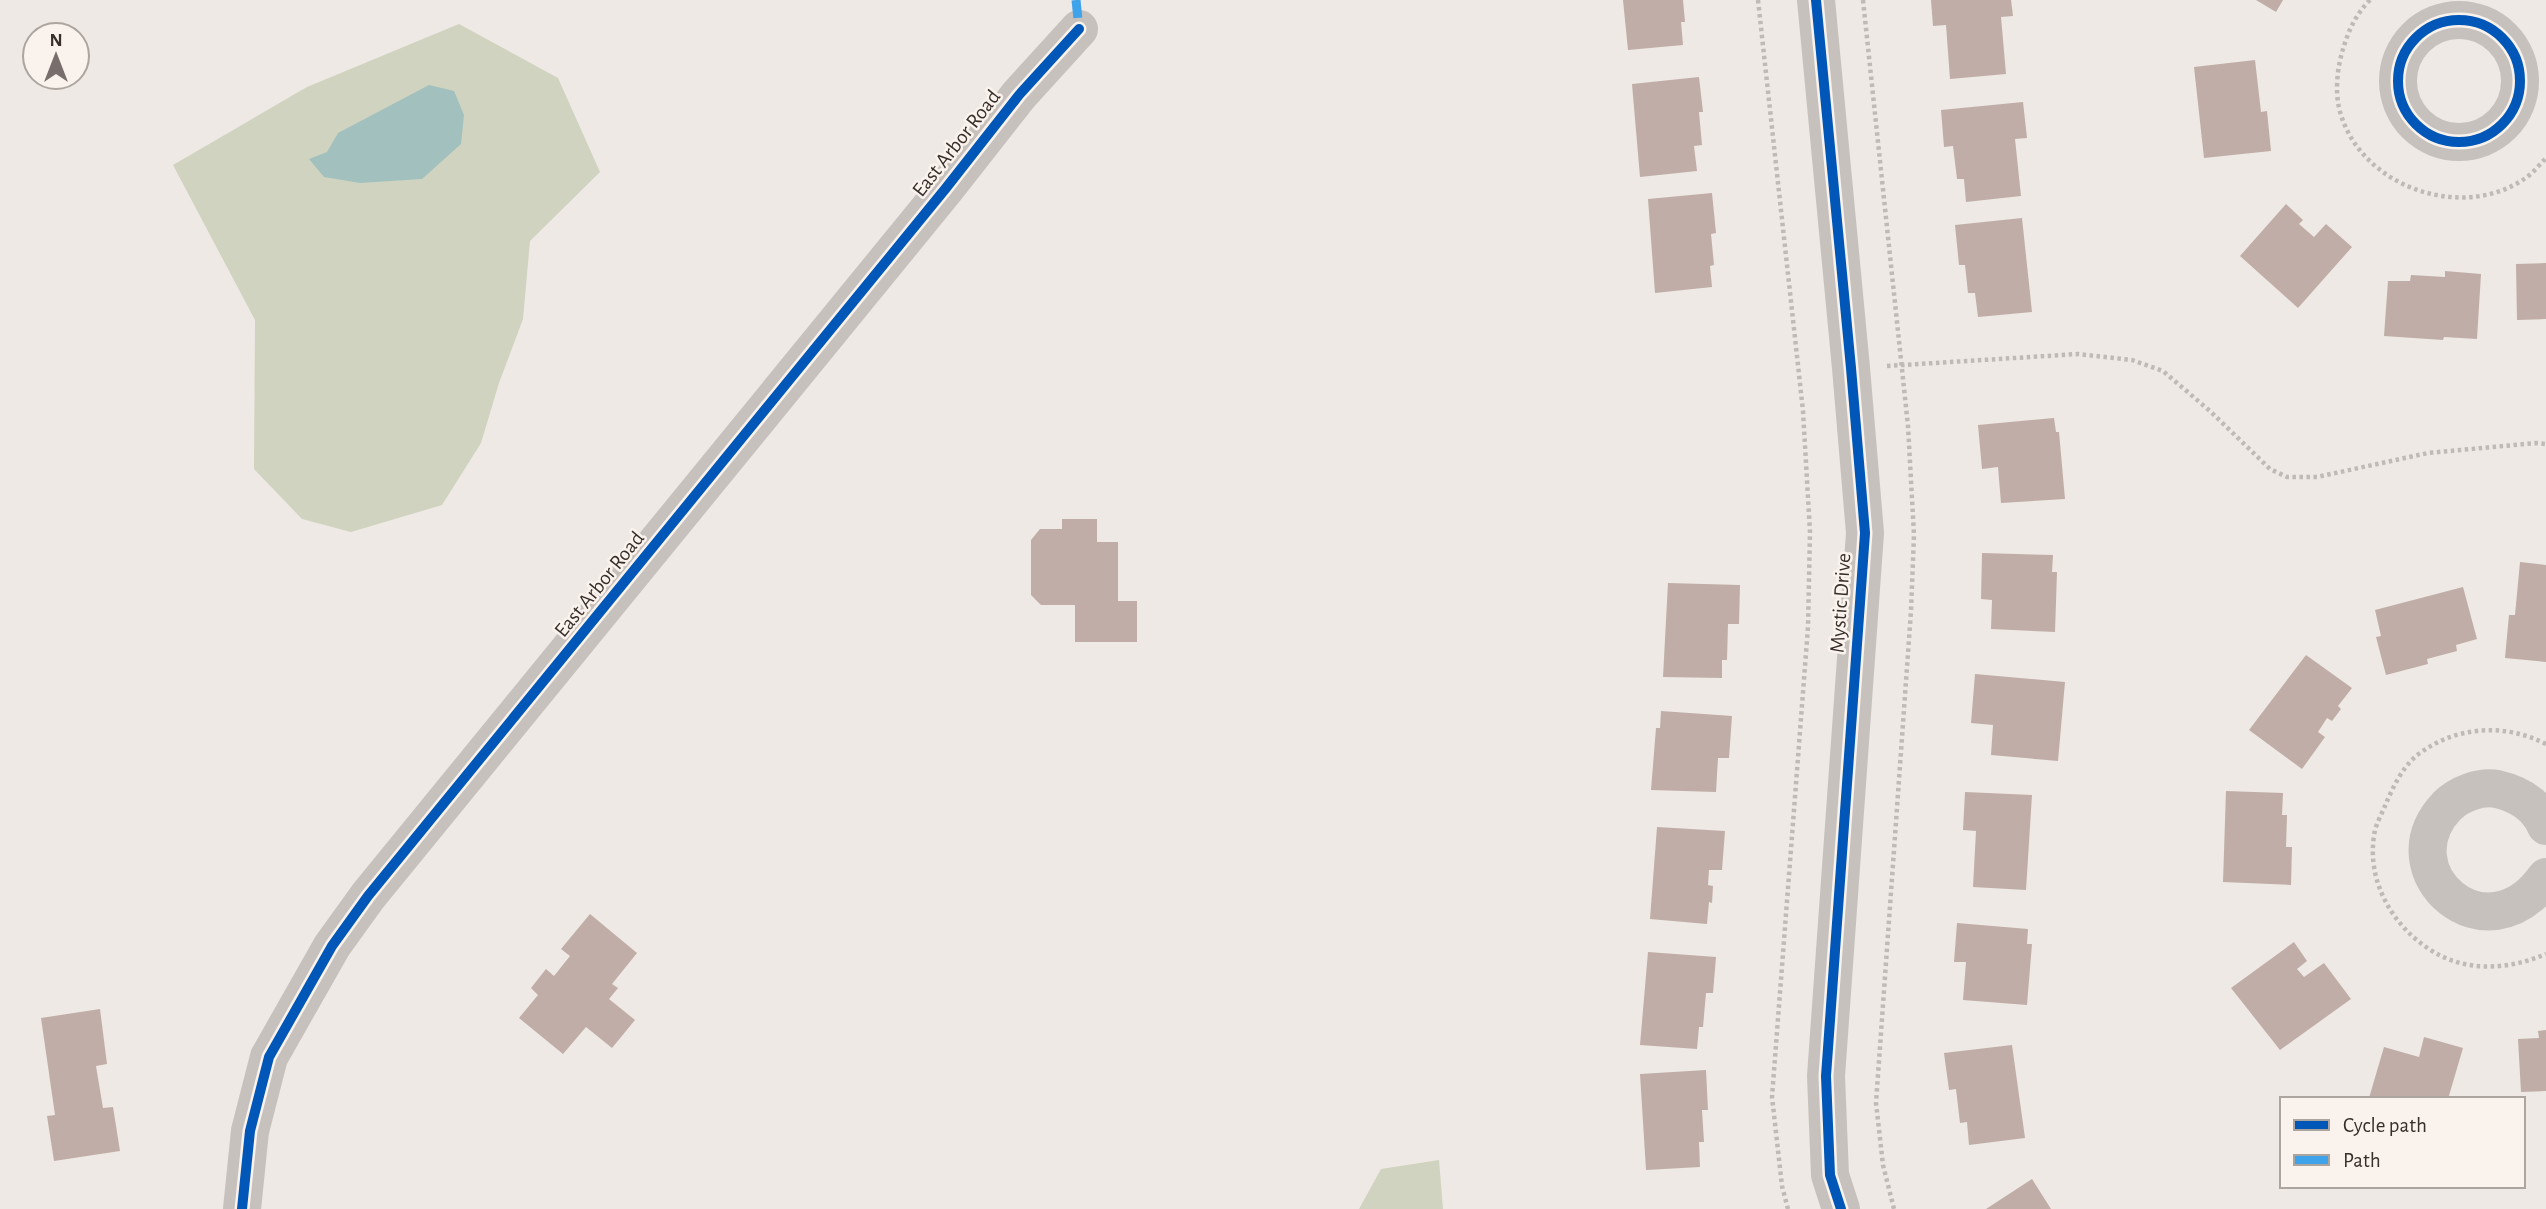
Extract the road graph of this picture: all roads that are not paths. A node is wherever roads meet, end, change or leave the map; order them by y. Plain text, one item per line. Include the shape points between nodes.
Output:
1 (1815, 0) edge
2 (1079, 29) dead end
3 (2546, 826) edge
4 (2546, 877) edge
5 (242, 1209) edge
6 (1841, 1209) edge

1 - 6 street, Mystic Drive via 1865,533 1826,1076 1830,1175
2 - 5 street, East Arbor Road via 1019,94 332,946 269,1057 250,1132
3 - 4 street via 2529,802 2511,792 2491,788 2471,792 2453,800 2439,815 2430,834 2428,854 2432,874 2443,891 2478,911 2518,906

